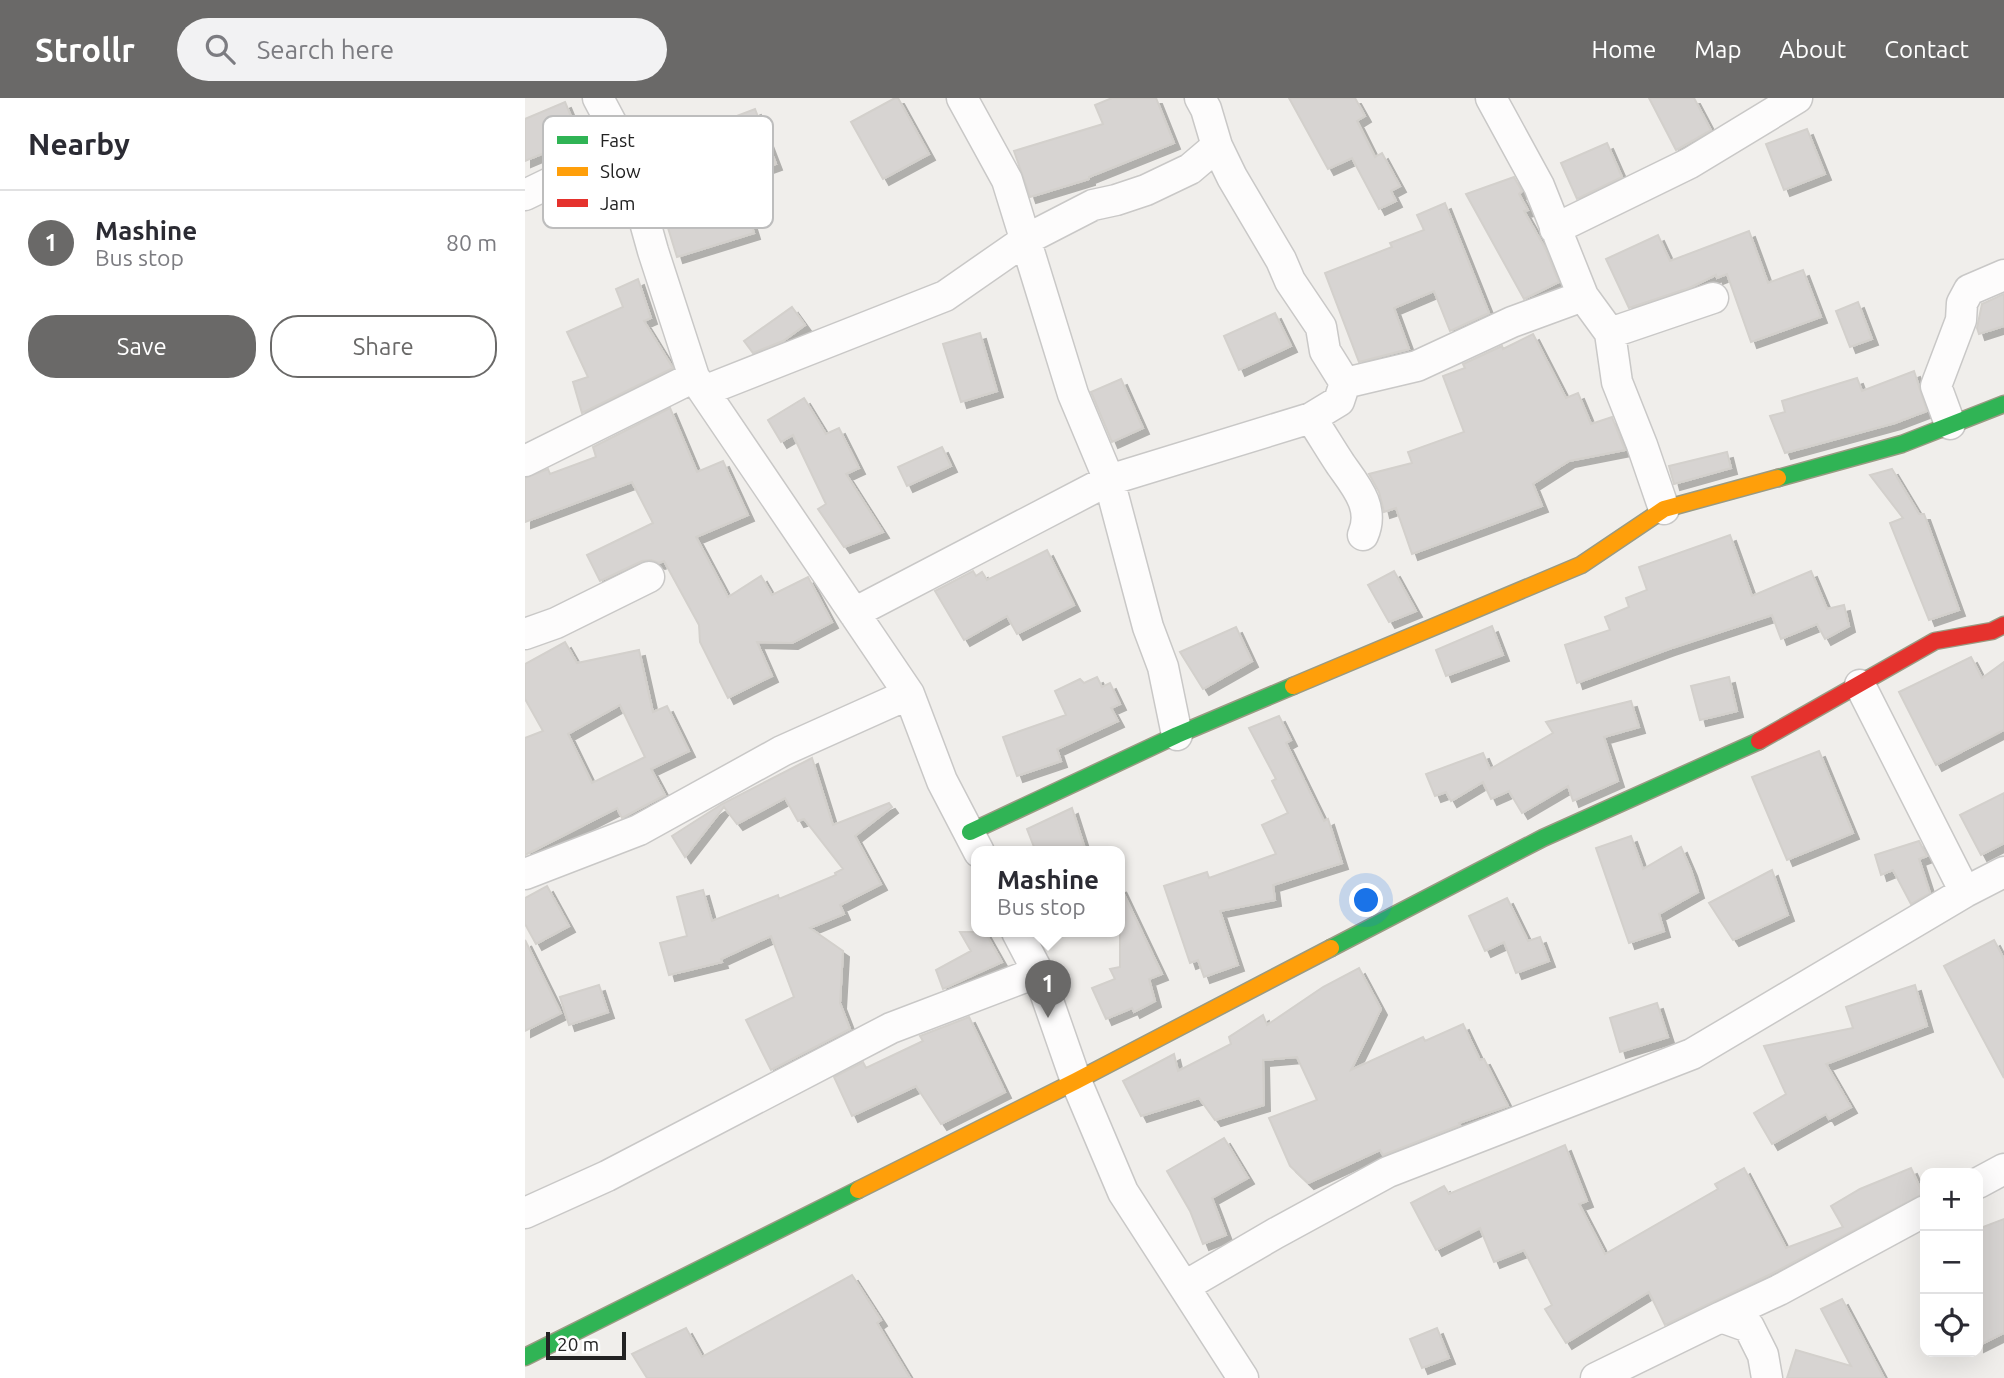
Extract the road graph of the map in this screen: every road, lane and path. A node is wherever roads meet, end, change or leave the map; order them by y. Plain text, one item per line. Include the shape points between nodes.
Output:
1 (598, 98) edge
2 (962, 98) edge
3 (1200, 98) edge
4 (1491, 98) edge
5 (1797, 98) edge
6 (608, 116) edge
7 (1216, 146) junction
8 (543, 186) edge
9 (525, 195) edge
10 (647, 228) edge
11 (1555, 229) junction
12 (1027, 239) junction
13 (2004, 275) edge
14 (1583, 296) junction
15 (1713, 298) dead end
16 (1610, 333) junction
17 (1345, 383) junction
18 (699, 384) junction
19 (2004, 404) edge
20 (1311, 418) junction
21 (1950, 424) junction
22 (525, 461) edge
23 (1109, 480) junction
24 (1664, 509) junction
25 (1363, 535) dead end
26 (649, 577) dead end
27 (855, 613) junction
28 (2004, 625) edge
29 (525, 634) edge
30 (1860, 685) junction
31 (909, 694) junction
32 (1177, 735) junction
33 (974, 842) edge
34 (2004, 872) edge
35 (525, 874) edge
36 (1965, 892) junction
37 (1020, 937) edge
38 (1038, 972) junction
39 (1076, 1081) junction
40 (2004, 1168) edge
41 (1983, 1180) edge
42 (525, 1213) edge
43 (1920, 1214) edge
44 (1185, 1286) junction
45 (1721, 1317) junction
46 (525, 1357) edge
47 (1243, 1378) edge
48 (1596, 1378) edge
49 (1767, 1378) edge

1 - 6 street
2 - 12 street via 1007,180
3 - 7 street
4 - 11 street via 1539,186
5 - 11 street via 1689,163
7 - 12 street via 1190,169 1146,190 1093,205
7 - 17 street via 1290,281 1321,327 1325,351
8 - 9 street
10 - 18 street
11 - 14 street
12 - 18 street via 945,296
12 - 23 street via 1073,394
13 - 21 street via 1969,290 1962,303 1961,320 1936,386
14 - 16 street
14 - 17 street via 1416,366
15 - 16 street
16 - 24 street via 1617,383
17 - 20 street via 1339,401
18 - 22 street
18 - 27 street
19 - 21 street
20 - 23 street
20 - 25 street via 1357,485 1369,523
21 - 24 street via 1902,444
23 - 27 street
23 - 32 street via 1163,667
24 - 32 street via 1581,565
26 - 29 street
27 - 31 street
28 - 30 street via 1935,641
30 - 36 street
30 - 39 street via 1743,750 1543,838
31 - 33 street via 942,780
31 - 35 street via 782,751 639,830
32 - 33 street
34 - 36 street
36 - 44 street via 1692,1054 1388,1172
37 - 38 street
38 - 39 street
38 - 42 street via 891,1028 607,1176
39 - 44 street via 1123,1192
39 - 46 street
40 - 41 street
43 - 45 street
44 - 47 street
45 - 48 street
45 - 49 street via 1749,1327 1763,1354

